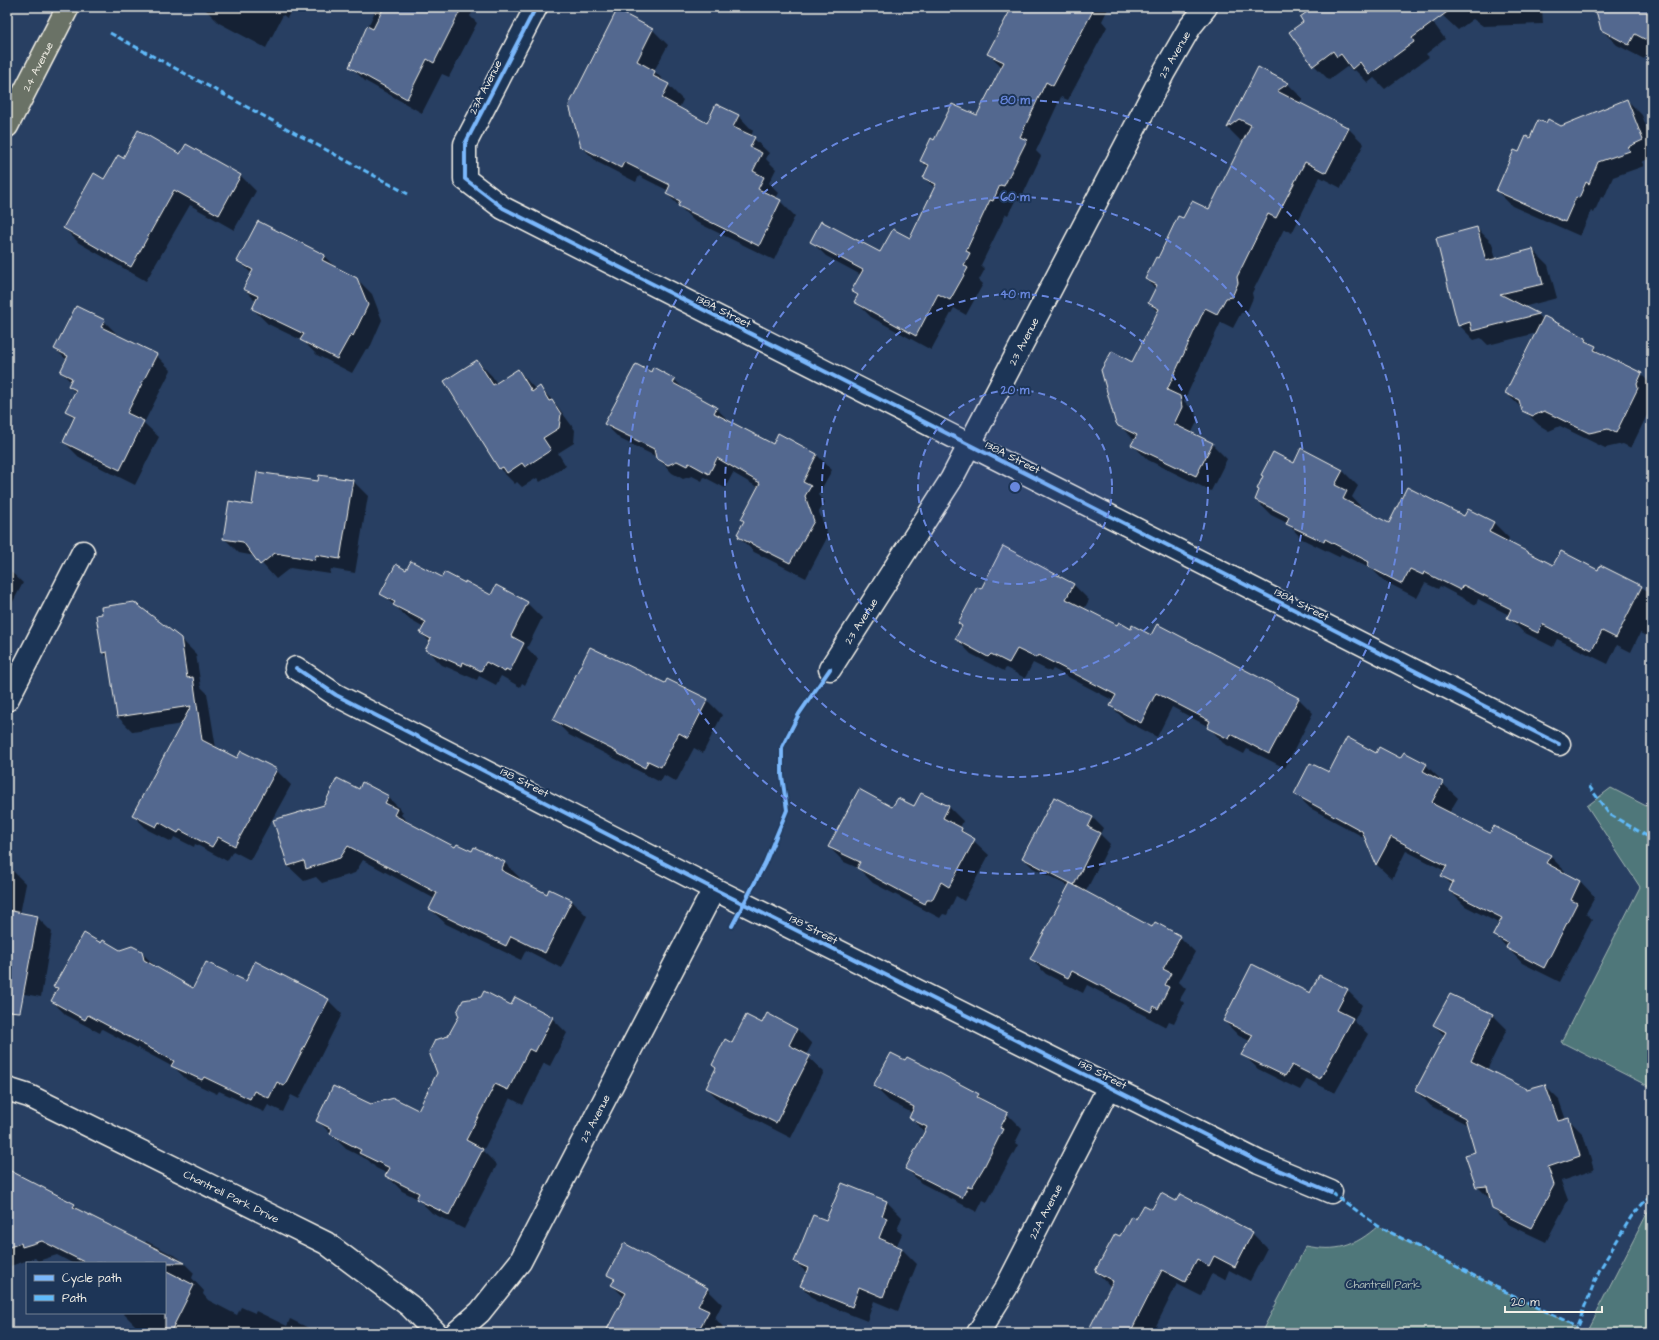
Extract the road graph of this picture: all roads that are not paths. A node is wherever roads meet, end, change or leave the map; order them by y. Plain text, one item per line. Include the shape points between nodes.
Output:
1 (68, 7) edge
2 (536, 7) edge
3 (1206, 7) edge
4 (7, 126) edge
5 (465, 179) joint
6 (969, 445) junction
7 (83, 552) dead end
8 (296, 668) dead end
9 (830, 669) dead end
10 (7, 700) edge
11 (1559, 744) dead end
12 (714, 889) junction
13 (1109, 1087) junction
14 (7, 1089) edge
15 (1331, 1192) dead end
16 (436, 1333) edge
17 (456, 1333) edge
18 (978, 1333) edge

1 - 4 main road, 24 Avenue
2 - 5 street, 23A Avenue via 465,144
3 - 6 street, 23 Avenue via 1190,28 1164,72
5 - 6 street, 138A Street via 503,208
6 - 9 street, 23 Avenue via 951,480
6 - 11 street, 138A Street
7 - 10 street
8 - 12 street, 138 Street via 336,695
12 - 13 street, 138 Street
12 - 17 street, 23 Avenue via 520,1262 480,1312
13 - 15 street, 138 Street via 1259,1162
13 - 18 street, 22A Avenue via 1006,1288
14 - 16 street, Chantrell Park Drive via 29,1096 326,1243 410,1306

